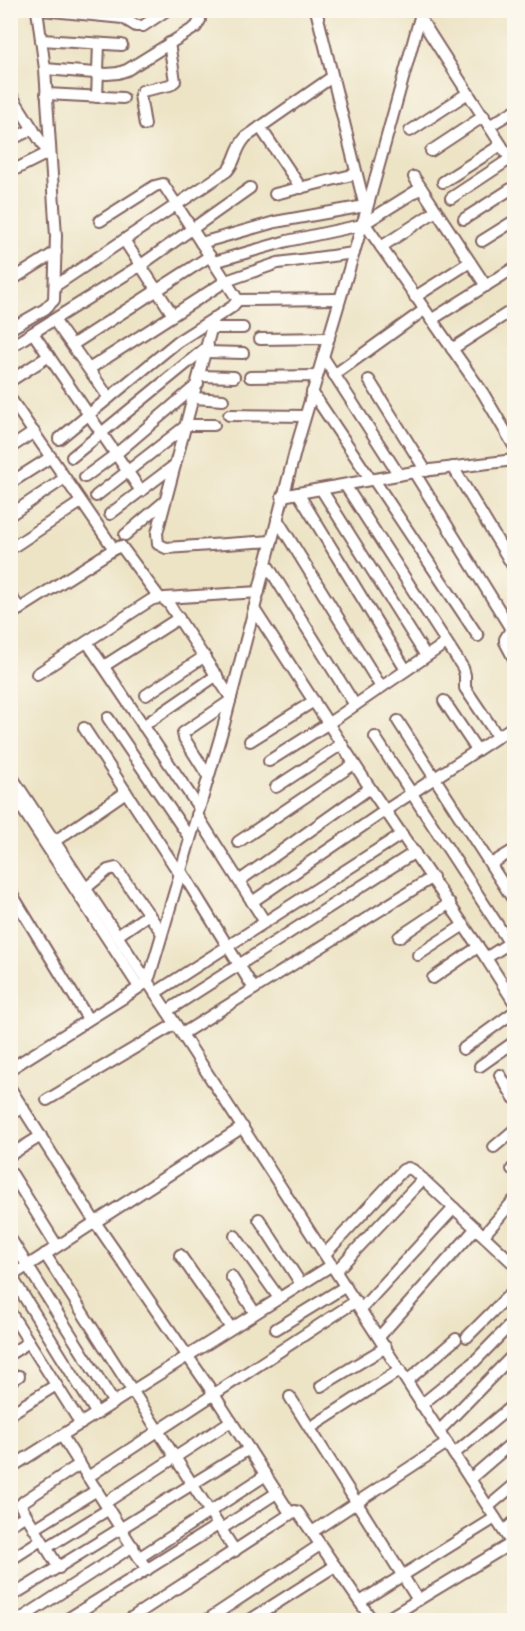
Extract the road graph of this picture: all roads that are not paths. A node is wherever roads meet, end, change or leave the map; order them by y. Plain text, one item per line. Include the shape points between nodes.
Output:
1 (37, 10) edge
2 (42, 10) edge
3 (167, 10) edge
4 (198, 10) edge
5 (316, 10) edge
6 (421, 14) edge
7 (41, 40) junction
8 (169, 43) junction
9 (99, 44) junction
10 (122, 45) dead end
11 (45, 69) junction
12 (98, 73) junction
13 (332, 77) junction
14 (10, 93) edge
15 (468, 93) junction
16 (46, 94) junction
17 (97, 97) junction
18 (123, 98) dead end
19 (14, 105) edge
20 (514, 111) edge
21 (484, 116) junction
22 (145, 125) dead end
23 (489, 126) junction
24 (261, 127) junction
25 (33, 129) junction
26 (410, 131) dead end
27 (10, 140) edge
28 (431, 151) dead end
29 (509, 154) edge
30 (49, 155) junction
31 (10, 172) edge
32 (356, 174) junction
33 (414, 177) dead end
34 (443, 182) dead end
35 (514, 187) edge
36 (250, 188) dead end
37 (301, 188) junction
38 (422, 188) junction
39 (275, 194) dead end
40 (452, 198) dead end
41 (176, 205) junction
42 (436, 211) junction
43 (364, 217) junction
44 (464, 219) dead end
45 (100, 221) dead end
46 (514, 221) edge
47 (192, 230) junction
48 (124, 240) junction
49 (482, 241) dead end
50 (201, 243) junction
51 (381, 247) junction
52 (56, 252) junction
53 (354, 252) junction
54 (212, 259) junction
55 (470, 262) junction
56 (141, 265) junction
57 (514, 268) edge
58 (10, 280) edge
59 (226, 281) junction
60 (55, 286) junction
61 (486, 286) junction
62 (157, 291) junction
63 (415, 297) junction
64 (340, 298) junction
65 (238, 300) junction
66 (514, 309) edge
67 (424, 310) junction
68 (173, 315) junction
69 (54, 320) junction
70 (431, 320) junction
71 (213, 323) junction
72 (243, 328) dead end
73 (10, 330) edge
74 (33, 333) junction
75 (328, 338) junction
76 (260, 339) dead end
77 (72, 345) junction
78 (10, 348) edge
79 (207, 349) junction
80 (452, 349) junction
81 (243, 353) dead end
82 (49, 356) junction
83 (323, 357) junction
84 (89, 369) junction
85 (334, 375) junction
86 (317, 376) junction
87 (234, 377) dead end
88 (250, 377) dead end
89 (199, 380) junction
90 (369, 380) dead end
91 (10, 381) edge
92 (312, 392) junction
93 (10, 398) edge
94 (109, 398) junction
95 (194, 398) junction
96 (223, 400) dead end
97 (15, 413) edge
98 (89, 415) junction
99 (229, 415) dead end
100 (305, 416) junction
101 (186, 425) junction
102 (214, 425) dead end
103 (34, 432) junction
104 (101, 433) junction
105 (59, 439) dead end
106 (514, 446) edge
107 (10, 448) edge
108 (116, 454) junction
109 (51, 457) junction
110 (72, 457) dead end
111 (514, 460) edge
112 (176, 465) junction
113 (453, 467) junction
114 (426, 471) junction
115 (128, 472) junction
116 (414, 472) junction
117 (399, 475) junction
118 (85, 477) dead end
119 (65, 478) junction
120 (373, 480) junction
121 (10, 483) edge
122 (345, 485) junction
123 (321, 489) junction
124 (141, 491) junction
125 (298, 493) junction
126 (96, 496) dead end
127 (282, 496) junction
128 (166, 501) junction
129 (81, 502) junction
130 (110, 514) dead end
131 (10, 515) edge
132 (277, 519) junction
133 (125, 535) dead end
134 (272, 541) junction
135 (10, 549) edge
136 (114, 549) junction
137 (266, 563) junction
138 (514, 568) edge
139 (259, 592) junction
140 (10, 595) edge
141 (162, 598) junction
142 (254, 609) junction
143 (15, 612) edge
144 (179, 618) junction
145 (478, 636) dead end
146 (87, 642) junction
147 (446, 643) junction
148 (205, 656) junction
149 (426, 656) junction
150 (514, 659) edge
151 (104, 666) junction
152 (406, 670) junction
153 (38, 674) dead end
154 (217, 675) junction
155 (381, 687) junction
156 (146, 694) dead end
157 (231, 699) junction
158 (314, 700) junction
159 (444, 700) dead end
160 (355, 705) junction
161 (108, 718) dead end
162 (398, 721) dead end
163 (329, 723) junction
164 (143, 726) junction
165 (514, 726) edge
166 (84, 728) dead end
167 (498, 736) junction
168 (375, 737) dead end
169 (249, 741) dead end
170 (342, 744) junction
171 (477, 750) junction
172 (268, 761) dead end
173 (354, 764) junction
174 (10, 774) edge
175 (208, 776) junction
176 (434, 778) junction
177 (276, 787) dead end
178 (370, 788) junction
179 (10, 790) edge
180 (126, 792) junction
181 (411, 793) junction
182 (386, 810) junction
183 (198, 811) junction
184 (402, 834) junction
185 (189, 837) junction
186 (55, 841) junction
187 (238, 842) dead end
188 (514, 850) edge
189 (414, 852) junction
190 (491, 864) junction
191 (179, 871) junction
192 (433, 877) junction
193 (239, 882) junction
194 (86, 888) junction
195 (10, 891) edge
196 (514, 901) edge
197 (252, 902) junction
198 (450, 903) junction
199 (149, 914) junction
200 (265, 922) junction
201 (464, 925) junction
202 (162, 933) junction
203 (117, 936) junction
204 (399, 937) dead end
205 (513, 944) edge
206 (228, 946) junction
207 (478, 947) junction
208 (418, 955) dead end
209 (486, 958) junction
210 (239, 965) junction
211 (433, 978) dead end
212 (143, 984) junction
213 (254, 989) junction
214 (155, 993) junction
215 (514, 1002) edge
216 (167, 1011) junction
217 (514, 1012) edge
218 (88, 1019) junction
219 (175, 1024) junction
220 (182, 1034) junction
221 (514, 1042) edge
222 (463, 1049) dead end
223 (480, 1066) dead end
224 (10, 1069) edge
225 (507, 1080) edge
226 (10, 1088) edge
227 (514, 1098) edge
228 (47, 1100) dead end
229 (23, 1107) junction
230 (10, 1115) edge
231 (243, 1127) junction
232 (514, 1130) edge
233 (41, 1136) junction
234 (494, 1147) dead end
235 (10, 1155) edge
236 (12, 1174) edge
237 (423, 1179) junction
238 (514, 1200) edge
239 (454, 1209) junction
240 (259, 1219) dead end
241 (95, 1222) junction
242 (480, 1232) junction
243 (235, 1236) dead end
244 (10, 1238) edge
245 (57, 1246) junction
246 (45, 1254) junction
247 (325, 1254) junction
248 (180, 1255) dead end
249 (514, 1264) edge
250 (28, 1265) junction
251 (334, 1268) junction
252 (11, 1275) edge
253 (231, 1276) dead end
254 (301, 1284) junction
255 (346, 1286) junction
256 (514, 1290) edge
257 (279, 1298) junction
258 (358, 1305) junction
259 (10, 1312) edge
260 (255, 1313) junction
261 (514, 1321) edge
262 (231, 1328) junction
263 (276, 1329) dead end
264 (379, 1337) junction
265 (29, 1342) junction
266 (386, 1347) junction
267 (10, 1354) edge
268 (514, 1354) edge
269 (188, 1356) junction
270 (400, 1370) junction
271 (407, 1381) junction
272 (56, 1385) junction
273 (321, 1386) dead end
274 (133, 1391) junction
275 (213, 1394) junction
276 (290, 1396) dead end
277 (114, 1402) junction
278 (514, 1404) edge
279 (421, 1405) junction
280 (10, 1414) edge
281 (97, 1414) junction
282 (231, 1422) junction
283 (81, 1424) junction
284 (310, 1428) junction
285 (159, 1431) junction
286 (439, 1431) junction
287 (62, 1436) junction
288 (514, 1441) edge
289 (447, 1443) junction
290 (249, 1449) junction
291 (454, 1454) junction
292 (175, 1457) junction
293 (80, 1464) junction
294 (10, 1468) edge
295 (266, 1475) junction
296 (88, 1477) junction
297 (470, 1479) junction
298 (192, 1484) junction
299 (514, 1485) edge
300 (97, 1490) junction
301 (278, 1492) junction
302 (358, 1502) junction
303 (107, 1506) junction
304 (488, 1507) junction
305 (210, 1512) junction
306 (290, 1513) junction
307 (26, 1515) junction
308 (495, 1518) junction
309 (514, 1522) edge
310 (10, 1525) edge
311 (220, 1527) junction
312 (34, 1529) junction
313 (121, 1529) junction
314 (504, 1531) junction
315 (312, 1532) junction
316 (44, 1544) junction
317 (320, 1545) junction
318 (513, 1545) edge
319 (133, 1546) junction
320 (235, 1551) junction
321 (140, 1557) junction
322 (10, 1560) edge
323 (335, 1566) junction
324 (58, 1568) junction
325 (147, 1570) junction
326 (402, 1575) junction
327 (10, 1597) edge
328 (418, 1600) junction
329 (360, 1602) junction
330 (19, 1620) edge
331 (66, 1620) edge
332 (128, 1620) edge
333 (207, 1620) edge
334 (250, 1620) edge
335 (372, 1620) edge
336 (385, 1620) edge

1 - 7 street
2 - 3 street via 123,18 140,27
4 - 8 street via 199,23
5 - 13 street
6 - 15 street
6 - 43 street
7 - 9 street
7 - 11 street
8 - 12 street via 127,70
8 - 22 street via 175,81 142,91
9 - 10 street
9 - 12 street
11 - 12 street
11 - 16 street
12 - 17 street
13 - 24 street
13 - 32 street
14 - 19 street
15 - 21 street
15 - 26 street
16 - 17 street
16 - 30 street
17 - 18 street
19 - 25 street
20 - 23 street
21 - 23 street
21 - 28 street
23 - 29 street
24 - 37 street
24 - 41 street via 240,143 230,168
25 - 27 street
25 - 30 street
29 - 34 street
29 - 40 street
30 - 31 street
30 - 52 street
32 - 37 street
32 - 43 street
33 - 38 street
35 - 44 street
36 - 47 street
37 - 39 street
38 - 42 street
38 - 43 street
41 - 45 street via 159,184
41 - 47 street
41 - 48 street
42 - 51 street
42 - 55 street
43 - 50 street via 275,222
43 - 51 street
43 - 53 street
43 - 54 street
46 - 49 street
47 - 50 street
47 - 56 street
48 - 56 street
48 - 60 street
50 - 54 street
51 - 63 street
52 - 58 street
52 - 60 street
53 - 59 street via 278,263
53 - 64 street
54 - 59 street
54 - 62 street
55 - 61 street
55 - 63 street
56 - 62 street
56 - 69 street
57 - 61 street
59 - 65 street
59 - 68 street
60 - 73 street via 52,304
61 - 70 street
62 - 68 street
62 - 77 street
63 - 67 street
64 - 65 street
64 - 75 street
65 - 71 street
66 - 80 street
67 - 70 street
67 - 85 street
68 - 84 street
69 - 74 street
69 - 77 street
70 - 80 street
71 - 72 street
71 - 79 street
71 - 94 street via 177,342
74 - 78 street
74 - 82 street
75 - 76 street
75 - 83 street
77 - 84 street
79 - 81 street
79 - 89 street
79 - 104 street
80 - 106 street
82 - 91 street
82 - 98 street
83 - 85 street
83 - 86 street
84 - 94 street
85 - 117 street
86 - 88 street
86 - 92 street
87 - 89 street
89 - 95 street
89 - 108 street
90 - 114 street
92 - 100 street
92 - 120 street
93 - 97 street
94 - 98 street
95 - 96 street
95 - 101 street
97 - 103 street
98 - 104 street
98 - 105 street
99 - 100 street
100 - 127 street
101 - 102 street
101 - 112 street
101 - 115 street
103 - 107 street
103 - 109 street
104 - 108 street
104 - 110 street
108 - 115 street
108 - 118 street
109 - 119 street
109 - 121 street
111 - 113 street
112 - 124 street
112 - 128 street
113 - 114 street
113 - 138 street
114 - 116 street
115 - 124 street
115 - 126 street
116 - 117 street
116 - 150 street via 511,629 505,642
117 - 120 street
119 - 129 street
119 - 131 street
120 - 122 street
120 - 145 street
122 - 123 street
122 - 147 street
123 - 125 street
123 - 149 street
124 - 130 street
125 - 127 street
125 - 152 street
127 - 132 street
128 - 133 street
128 - 134 street via 157,533 161,547
129 - 135 street
129 - 136 street
132 - 134 street
132 - 155 street
134 - 137 street
136 - 141 street via 125,549
136 - 143 street
137 - 139 street
137 - 160 street
139 - 141 street
139 - 142 street
140 - 143 street
141 - 144 street
141 - 146 street via 152,600
142 - 157 street
142 - 158 street
144 - 148 street
144 - 151 street
146 - 151 street
146 - 153 street
147 - 149 street
147 - 167 street via 465,672 465,688
148 - 154 street
148 - 156 street
149 - 152 street
151 - 164 street
152 - 155 street
154 - 157 street
154 - 164 street
155 - 160 street
157 - 175 street
157 - 175 street via 183,733
158 - 163 street
158 - 169 street
159 - 171 street
160 - 163 street
161 - 185 street
162 - 176 street
163 - 170 street
163 - 172 street
164 - 183 street
165 - 167 street
166 - 180 street
167 - 171 street
168 - 181 street
170 - 173 street
170 - 177 street
171 - 176 street
173 - 178 street
173 - 187 street
174 - 186 street
175 - 183 street
176 - 181 street
176 - 190 street
178 - 182 street
178 - 193 street
179 - 212 street
180 - 186 street
180 - 191 street
181 - 182 street
181 - 205 street
182 - 184 street
182 - 197 street
183 - 185 street
183 - 193 street
184 - 189 street
184 - 200 street
185 - 191 street
186 - 194 street
188 - 190 street
189 - 192 street
189 - 210 street
190 - 196 street
191 - 202 street
191 - 206 street
192 - 198 street
192 - 213 street
193 - 197 street
194 - 199 street via 116,868
194 - 203 street
195 - 218 street
197 - 200 street
198 - 201 street
198 - 204 street
199 - 202 street
199 - 203 street
200 - 206 street
201 - 207 street
201 - 208 street
202 - 212 street
203 - 212 street
205 - 209 street
206 - 210 street
206 - 214 street
207 - 209 street
207 - 211 street
209 - 215 street
210 - 213 street
210 - 216 street
212 - 214 street
212 - 218 street
213 - 220 street
214 - 216 street
216 - 219 street
217 - 222 street
218 - 224 street
219 - 220 street
219 - 228 street
220 - 231 street
221 - 223 street
225 - 227 street
226 - 229 street
229 - 230 street
229 - 233 street
231 - 241 street
231 - 247 street
232 - 234 street
233 - 235 street
233 - 241 street
236 - 245 street
237 - 239 street
237 - 247 street via 413,1170 403,1170
237 - 251 street
238 - 242 street
239 - 242 street
239 - 258 street
240 - 254 street
241 - 245 street
241 - 269 street
242 - 249 street
242 - 264 street
243 - 257 street
244 - 250 street
245 - 246 street
246 - 250 street
246 - 274 street
247 - 251 street
248 - 262 street
250 - 252 street
250 - 277 street
251 - 254 street
251 - 255 street
252 - 281 street
253 - 260 street
254 - 257 street
255 - 258 street
255 - 263 street
256 - 271 street
257 - 260 street
258 - 264 street
258 - 275 street
259 - 265 street
260 - 262 street
261 - 279 street via 476,1361
262 - 269 street
264 - 266 street
265 - 267 street
265 - 272 street
266 - 270 street
266 - 273 street
268 - 286 street
269 - 274 street
269 - 275 street
270 - 271 street
270 - 284 street
271 - 279 street
272 - 280 street
272 - 283 street
274 - 277 street
274 - 285 street
275 - 282 street
275 - 285 street
276 - 284 street
277 - 281 street
278 - 291 street
279 - 286 street
281 - 283 street
282 - 290 street
282 - 292 street
283 - 287 street
284 - 302 street
285 - 292 street
285 - 296 street
286 - 289 street
287 - 293 street
287 - 294 street
288 - 297 street
289 - 291 street
289 - 302 street
290 - 295 street
290 - 298 street
291 - 297 street
292 - 298 street
292 - 303 street
293 - 296 street
293 - 307 street via 21,1503
295 - 301 street
295 - 305 street
296 - 300 street
297 - 304 street
298 - 305 street
298 - 313 street
299 - 304 street
300 - 303 street
300 - 312 street
301 - 306 street
301 - 311 street
302 - 315 street
302 - 326 street
303 - 313 street
303 - 316 street
304 - 308 street
305 - 311 street
305 - 321 street
306 - 315 street via 298,1512
306 - 320 street
307 - 310 street
307 - 312 street
308 - 314 street
308 - 326 street
309 - 314 street
311 - 320 street
311 - 325 street
312 - 316 street
313 - 319 street
313 - 324 street
314 - 318 street
315 - 317 street
316 - 322 street
316 - 324 street
317 - 323 street
317 - 333 street
318 - 328 street
319 - 321 street
319 - 330 street
320 - 332 street
321 - 325 street
323 - 329 street
323 - 334 street
324 - 327 street
325 - 331 street
326 - 328 street
326 - 329 street
328 - 336 street
329 - 335 street

